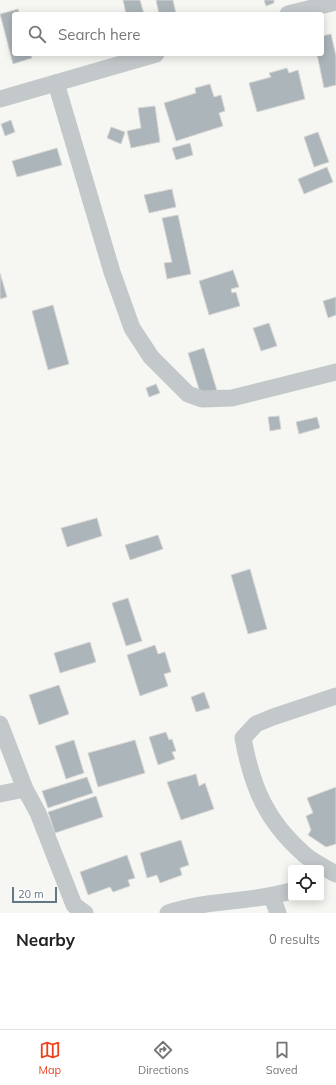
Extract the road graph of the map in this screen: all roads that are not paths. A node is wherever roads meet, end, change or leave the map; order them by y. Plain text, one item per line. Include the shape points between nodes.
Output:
1 (336, 2) edge
2 (296, 12) edge
3 (149, 56) edge
4 (56, 83) junction
5 (0, 99) edge
6 (336, 372) edge
7 (336, 696) edge
8 (0, 724) edge
9 (25, 789) junction
10 (0, 794) edge
11 (336, 874) edge
12 (336, 877) edge
13 (324, 880) edge
14 (288, 892) edge
15 (272, 896) junction
16 (85, 913) edge
17 (168, 913) edge
18 (278, 913) edge

1 - 2 street
3 - 4 street
4 - 5 street
4 - 6 street via 112,272 132,328 151,357 188,394 202,399 232,398
7 - 11 street via 256,724 243,738 259,795 273,822 305,855
8 - 9 street
9 - 10 street
9 - 16 street via 38,814 74,905
12 - 13 street
14 - 15 street
15 - 17 street via 182,908
15 - 18 street

